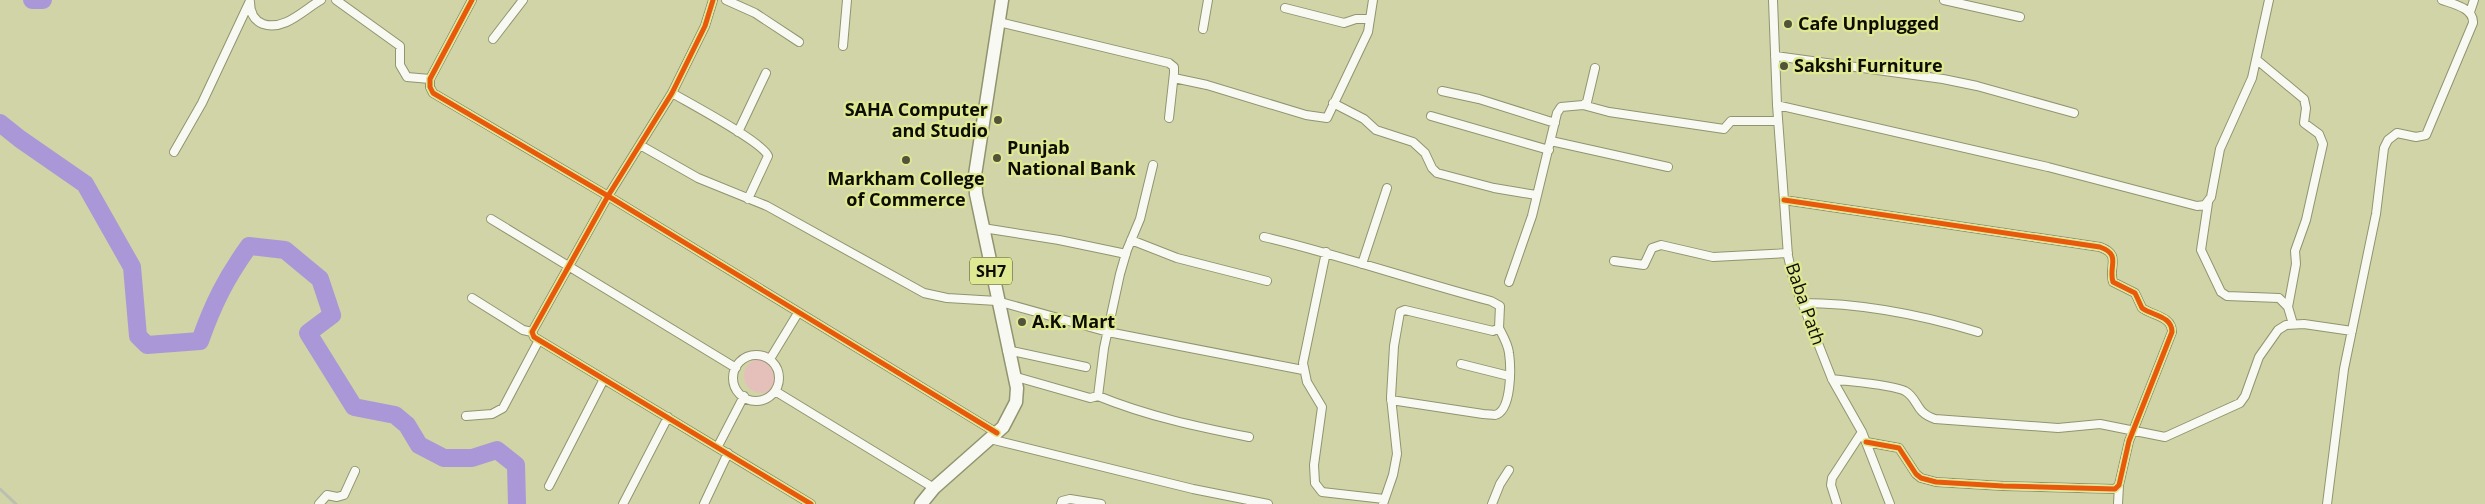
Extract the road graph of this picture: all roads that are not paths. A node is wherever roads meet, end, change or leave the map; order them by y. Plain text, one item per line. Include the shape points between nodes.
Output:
1 (321, 0) edge
2 (336, 0) edge
3 (472, 0) edge
4 (523, 0) edge
5 (713, 0) edge
6 (726, 0) edge
7 (847, 0) edge
8 (1002, 0) edge
9 (1208, 0) edge
10 (1373, 0) edge
11 (1773, 0) edge
12 (1944, 0) edge
13 (2269, 0) edge
14 (2442, 0) edge
15 (2474, 0) edge
16 (250, 2) edge
17 (1285, 8) dead end
18 (2470, 12) junction
19 (2020, 17) dead end
20 (1370, 20) junction
21 (999, 22) junction
22 (1203, 29) dead end
23 (493, 40) dead end
24 (799, 42) dead end
25 (843, 46) dead end
26 (1775, 56) junction
27 (2257, 60) junction
28 (1595, 68) dead end
29 (766, 73) dead end
30 (1174, 78) junction
31 (430, 80) junction
32 (1442, 91) dead end
33 (672, 93) junction
34 (1333, 103) junction
35 (1583, 105) junction
36 (1777, 105) junction
37 (2074, 112) dead end
38 (1431, 116) dead end
39 (1169, 118) dead end
40 (1778, 121) junction
41 (1555, 124) junction
42 (738, 132) junction
43 (1551, 141) junction
44 (640, 145) junction
45 (1549, 150) junction
46 (174, 152) dead end
47 (1152, 165) dead end
48 (1668, 168) dead end
49 (1388, 188) dead end
50 (1536, 195) junction
51 (608, 196) junction
52 (748, 199) junction
53 (1784, 200) junction
54 (2208, 203) junction
55 (491, 219) dead end
56 (983, 228) junction
57 (1264, 237) dead end
58 (1131, 240) junction
59 (1326, 252) junction
60 (1788, 253) junction
61 (1126, 254) junction
62 (1614, 261) dead end
63 (1362, 264) junction
64 (568, 267) junction
65 (1267, 281) dead end
66 (1509, 282) dead end
67 (472, 298) dead end
68 (997, 301) junction
69 (1801, 303) junction
70 (2288, 307) junction
71 (798, 313) junction
72 (2293, 324) junction
73 (1499, 328) junction
74 (2352, 331) junction
75 (532, 332) junction
76 (1108, 332) junction
77 (1978, 332) dead end
78 (539, 340) junction
79 (1007, 350) junction
80 (770, 359) junction
81 (1461, 364) dead end
82 (1086, 367) dead end
83 (736, 368) junction
84 (1303, 370) junction
85 (1014, 376) junction
86 (1509, 376) junction
87 (604, 379) junction
88 (1832, 379) junction
89 (775, 391) junction
90 (744, 396) junction
91 (1098, 396) junction
92 (1391, 400) junction
93 (466, 416) dead end
94 (668, 417) junction
95 (2133, 431) junction
96 (1862, 432) junction
97 (993, 436) junction
98 (1249, 438) dead end
99 (1866, 442) junction
100 (718, 446) junction
101 (728, 453) junction
102 (1509, 470) dead end
103 (355, 471) dead end
104 (2119, 485) junction
105 (548, 486) dead end
106 (934, 488) junction
107 (1384, 501) edge
108 (319, 504) edge
109 (623, 504) edge
110 (704, 504) edge
111 (811, 504) edge
112 (921, 504) edge
113 (1061, 504) edge
114 (1101, 504) edge
115 (1268, 504) edge
116 (1492, 504) edge
117 (1837, 504) edge
118 (1890, 504) edge
119 (2118, 504) edge
120 (2326, 504) edge

1 - 16 street via 296,17 271,26 252,16
2 - 31 street via 400,46 400,65 407,77
3 - 31 street
4 - 23 street
5 - 33 street via 705,26
6 - 24 street via 755,13
7 - 25 street
8 - 21 main road, SH7
9 - 22 street
10 - 20 street
11 - 26 street, Baba Path
12 - 19 street
13 - 27 street
14 - 18 street
15 - 18 street
16 - 46 street
17 - 20 street via 1344,23 1356,19
18 - 74 street via 2474,17 2473,23 2426,135 2416,138 2397,133 2384,148 2376,214
20 - 34 street via 1366,37
21 - 30 street via 1170,63 1174,67
21 - 56 main road, SH7 via 975,175
26 - 36 street, Baba Path
26 - 37 street via 1943,79
27 - 54 street via 2220,149
27 - 70 street via 2304,99 2304,122 2319,134 2323,144 2306,220 2295,251 2296,264
28 - 35 street
29 - 42 street
30 - 34 street via 1324,119
30 - 39 street
31 - 51 street via 433,93
32 - 41 street via 1479,99
33 - 42 street
33 - 44 street
34 - 50 street via 1364,119 1376,130 1413,142 1425,153 1437,173
35 - 40 street via 1609,112 1724,128 1731,121
35 - 41 street via 1560,107
36 - 40 street, Baba Path
36 - 54 street via 2048,167 2197,206
38 - 45 street
40 - 53 street, Baba Path
41 - 43 street
42 - 52 street via 768,156
43 - 45 street
43 - 48 street
44 - 51 street
44 - 52 street via 698,178
45 - 50 street
47 - 58 street via 1140,219
49 - 63 street
50 - 66 street
51 - 64 street
51 - 71 street
52 - 68 street via 784,215 924,293
53 - 60 street, Baba Path
53 - 95 street via 2106,249 2113,257 2113,282 2131,290 2142,308 2170,322 2172,327
54 - 70 street via 2201,250 2221,292 2227,296 2278,298
55 - 64 street
56 - 61 street
56 - 68 main road, SH7
57 - 59 street
58 - 61 street
58 - 65 street via 1178,258
59 - 63 street
59 - 84 street
60 - 62 street via 1713,257 1661,245 1652,248 1644,265
60 - 69 street, Baba Path
61 - 76 street
63 - 73 street via 1496,302 1501,309
64 - 75 street
64 - 83 street
67 - 75 street via 523,330
68 - 76 street
68 - 79 main road, SH7
69 - 77 street via 1852,304 1892,310
69 - 88 street, Baba Path
70 - 72 street
71 - 80 street
71 - 97 street
72 - 74 street
72 - 95 street via 2278,330 2259,357 2240,403 2173,435
73 - 86 street via 1509,354
73 - 92 street via 1482,330 1401,310 1394,346
74 - 120 street
75 - 78 street
76 - 84 street
76 - 91 street
78 - 87 street
78 - 93 street via 503,408 492,414
79 - 82 street
79 - 85 main road, SH7
80 - 83 street via 750,356
80 - 89 street via 778,370
81 - 86 street
83 - 90 street via 734,381
84 - 107 street via 1322,407 1314,465 1317,488 1322,492
85 - 91 street via 1090,398
85 - 97 main road, SH7 via 1016,402 1003,428
86 - 92 street via 1507,401 1495,415
87 - 94 street
87 - 105 street
88 - 95 street via 1900,390 1912,398 1920,412 1935,419 2058,428 2100,424
88 - 96 street, Baba Path
89 - 90 street via 757,400
89 - 106 street
90 - 100 street
91 - 98 street via 1162,418
92 - 107 street via 1396,454 1394,475
94 - 100 street
94 - 109 street
95 - 104 street
96 - 99 street, Baba Path
96 - 117 street via 1832,478
97 - 106 main road, SH7
97 - 115 street via 1193,489
99 - 104 street via 1899,448 1916,474 1936,482 2106,490
99 - 118 street, Baba Path
100 - 101 street
101 - 110 street
101 - 111 street
102 - 116 street
103 - 108 street via 342,497 327,495
104 - 119 street
106 - 112 main road, SH7
113 - 114 street via 1070,499

